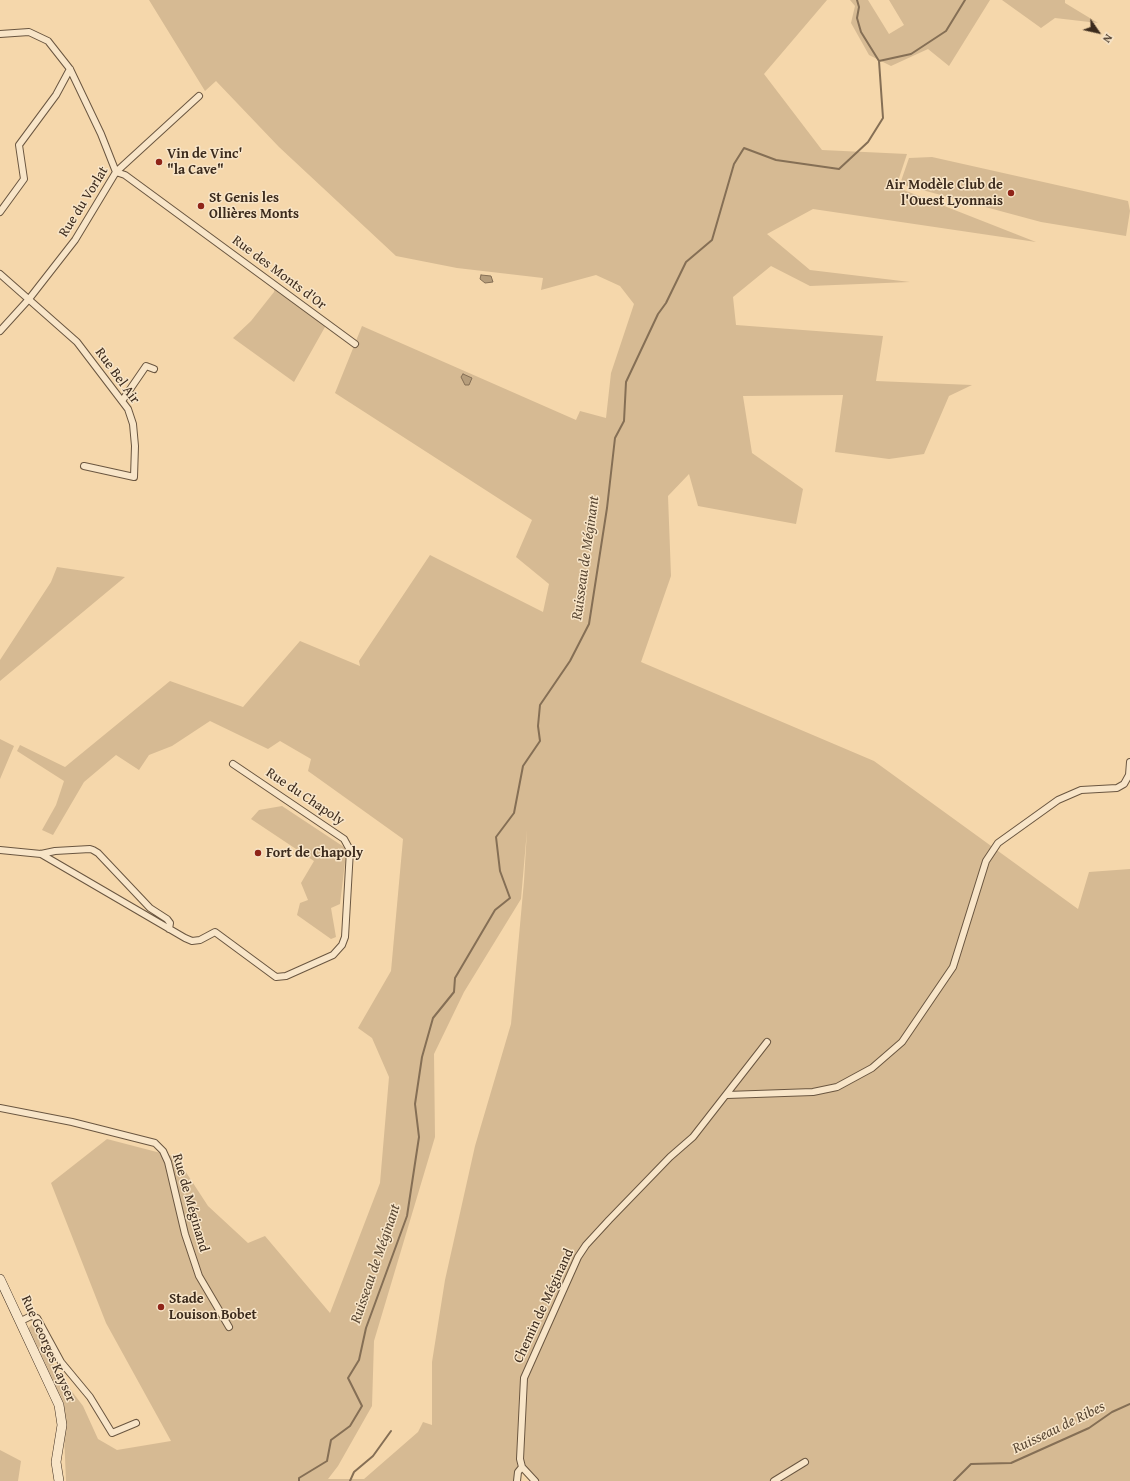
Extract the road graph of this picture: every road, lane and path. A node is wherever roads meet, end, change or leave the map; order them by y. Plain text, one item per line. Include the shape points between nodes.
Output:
1 (0, 34) edge
2 (70, 69) junction
3 (199, 96) dead end
4 (116, 172) junction
5 (0, 212) edge
6 (0, 274) edge
7 (29, 299) junction
8 (0, 331) edge
9 (355, 344) dead end
10 (154, 369) dead end
11 (122, 401) junction
12 (84, 466) dead end
13 (1130, 762) edge
14 (233, 764) dead end
15 (0, 850) edge
16 (41, 854) junction
17 (169, 929) junction
18 (767, 1042) dead end
19 (727, 1095) junction
20 (0, 1108) edge
21 (0, 1279) edge
22 (21, 1321) junction
23 (229, 1327) dead end
24 (136, 1422) dead end
25 (805, 1462) dead end
26 (522, 1467) junction
27 (59, 1481) edge
28 (517, 1481) edge
29 (535, 1481) edge
30 (774, 1481) edge

1 - 2 street via 29,32 48,41
2 - 4 street
2 - 5 street via 56,95 19,145 24,179
3 - 4 street, Rue du Vorlat
4 - 7 street, Rue du Vorlat via 75,240
4 - 9 street, Rue des Monts d'Or via 125,175
6 - 7 street, Rue Bel Air
7 - 8 street, Rue du Vorlat
7 - 11 street, Rue Bel Air via 77,342
10 - 11 street via 146,366
11 - 12 street, Rue Bel Air via 133,424 134,477
13 - 19 street via 1129,775 1124,784 1117,788 1081,790 1058,800 998,843 986,861 953,967 902,1042 872,1068 837,1087 813,1092
14 - 17 street, Rue du Chapoly via 344,839 350,850 345,937 342,945 333,955 286,976 276,977 215,932 200,940 192,940
15 - 16 street, Rue du Chapoly
16 - 17 street, Rue du Chapoly
16 - 17 street, Rue du Chapoly via 90,849 98,853 150,908 167,919 170,923
18 - 19 street, Chemin de Méginand
19 - 26 street, Chemin de Méginand via 693,1137 609,1220 578,1257 524,1378 520,1459
20 - 23 street, Rue de Méginand via 72,1122 155,1143 163,1151 168,1162 185,1234 200,1276
21 - 22 street, Rue Georges Kayser
22 - 24 street via 31,1316 37,1318 61,1362 90,1396 112,1433
22 - 27 street, Rue Georges Kayser via 59,1405 62,1425 56,1462
25 - 30 street
26 - 28 street via 518,1472
26 - 29 street

